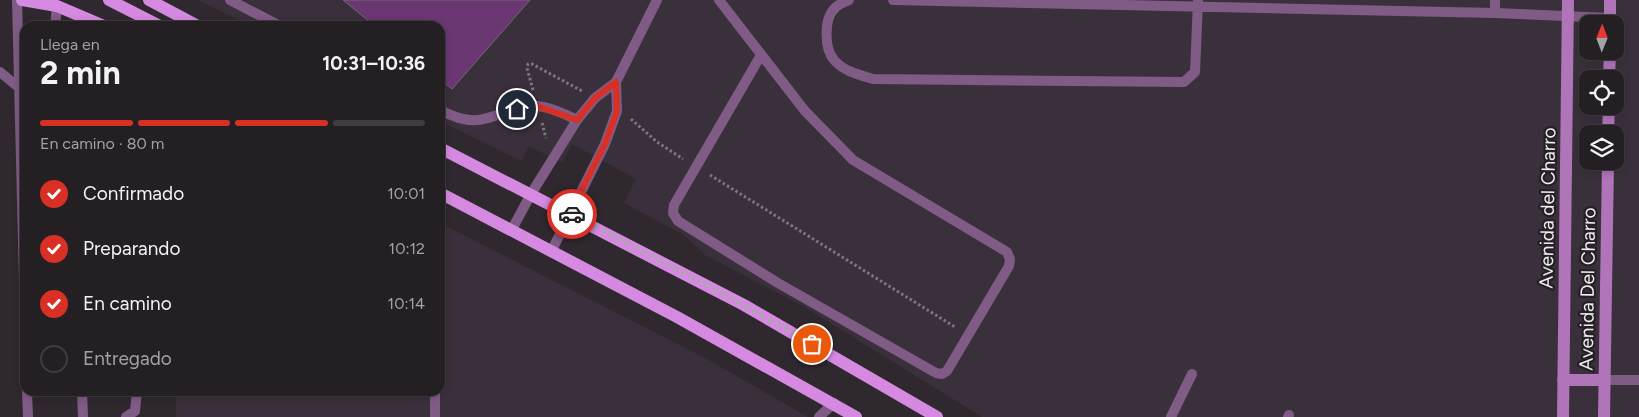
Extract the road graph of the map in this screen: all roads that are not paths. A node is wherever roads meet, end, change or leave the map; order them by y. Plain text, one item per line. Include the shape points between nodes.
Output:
1 (17, 0) edge
2 (22, 0) edge
3 (110, 0) edge
4 (149, 0) edge
5 (230, 0) edge
6 (657, 0) edge
7 (719, 0) edge
8 (849, 0) edge
9 (893, 0) edge
10 (1495, 0) edge
11 (1568, 0) edge
12 (1610, 0) edge
13 (1198, 3) edge
14 (57, 6) junction
15 (1495, 14) junction
16 (1610, 15) edge
17 (1568, 18) junction
18 (1579, 19) edge
19 (56, 21) edge
20 (92, 21) edge
21 (150, 21) edge
22 (189, 21) edge
23 (270, 21) edge
24 (761, 55) junction
25 (0, 72) edge
26 (616, 82) junction
27 (17, 86) junction
28 (445, 112) edge
29 (577, 120) junction
30 (445, 151) edge
31 (1608, 170) edge
32 (20, 174) edge
33 (531, 194) junction
34 (445, 196) edge
35 (570, 213) junction
36 (512, 229) junction
37 (552, 250) junction
38 (1192, 374) dead end
39 (1563, 380) junction
40 (1604, 380) junction
41 (1639, 380) edge
42 (27, 396) edge
43 (82, 396) edge
44 (136, 396) edge
45 (435, 396) edge
46 (834, 404) junction
47 (28, 417) edge
48 (83, 417) edge
49 (126, 417) edge
50 (435, 417) edge
51 (819, 417) edge
52 (856, 417) edge
53 (937, 417) edge
54 (1171, 417) edge
55 (1563, 417) edge
56 (1604, 417) edge

1 - 27 lane
2 - 14 main road
3 - 21 main road
4 - 22 main road
5 - 23 lane
6 - 26 lane
7 - 24 lane
8 - 13 lane via 834,8 827,24 828,50 834,61 849,72 873,79 1184,82 1195,72
9 - 13 lane
10 - 15 lane
11 - 17 street, Avenida del Charro
12 - 16 street
13 - 15 lane
14 - 19 lane
14 - 20 main road
15 - 17 lane
17 - 18 lane
17 - 39 street, Avenida del Charro
24 - 24 lane via 805,110 853,160 1007,252 1009,266 948,371 936,374 778,284 678,221 673,213 674,205
25 - 27 lane
26 - 29 lane via 595,98
26 - 35 lane via 617,111 605,144
27 - 32 lane
28 - 29 lane via 466,121 483,121 537,106
29 - 33 lane
30 - 33 main road
31 - 40 street, Avenida Del Charro
33 - 35 main road
33 - 36 lane
34 - 36 main road
35 - 37 lane
35 - 53 main road via 744,305
36 - 37 main road
37 - 46 main road
38 - 54 lane
39 - 40 street
39 - 55 street, Avenida del Charro
40 - 41 lane
40 - 56 street, Avenida Del Charro
42 - 47 lane
43 - 48 lane
44 - 49 lane via 135,411
45 - 50 lane
46 - 51 lane
46 - 52 main road

